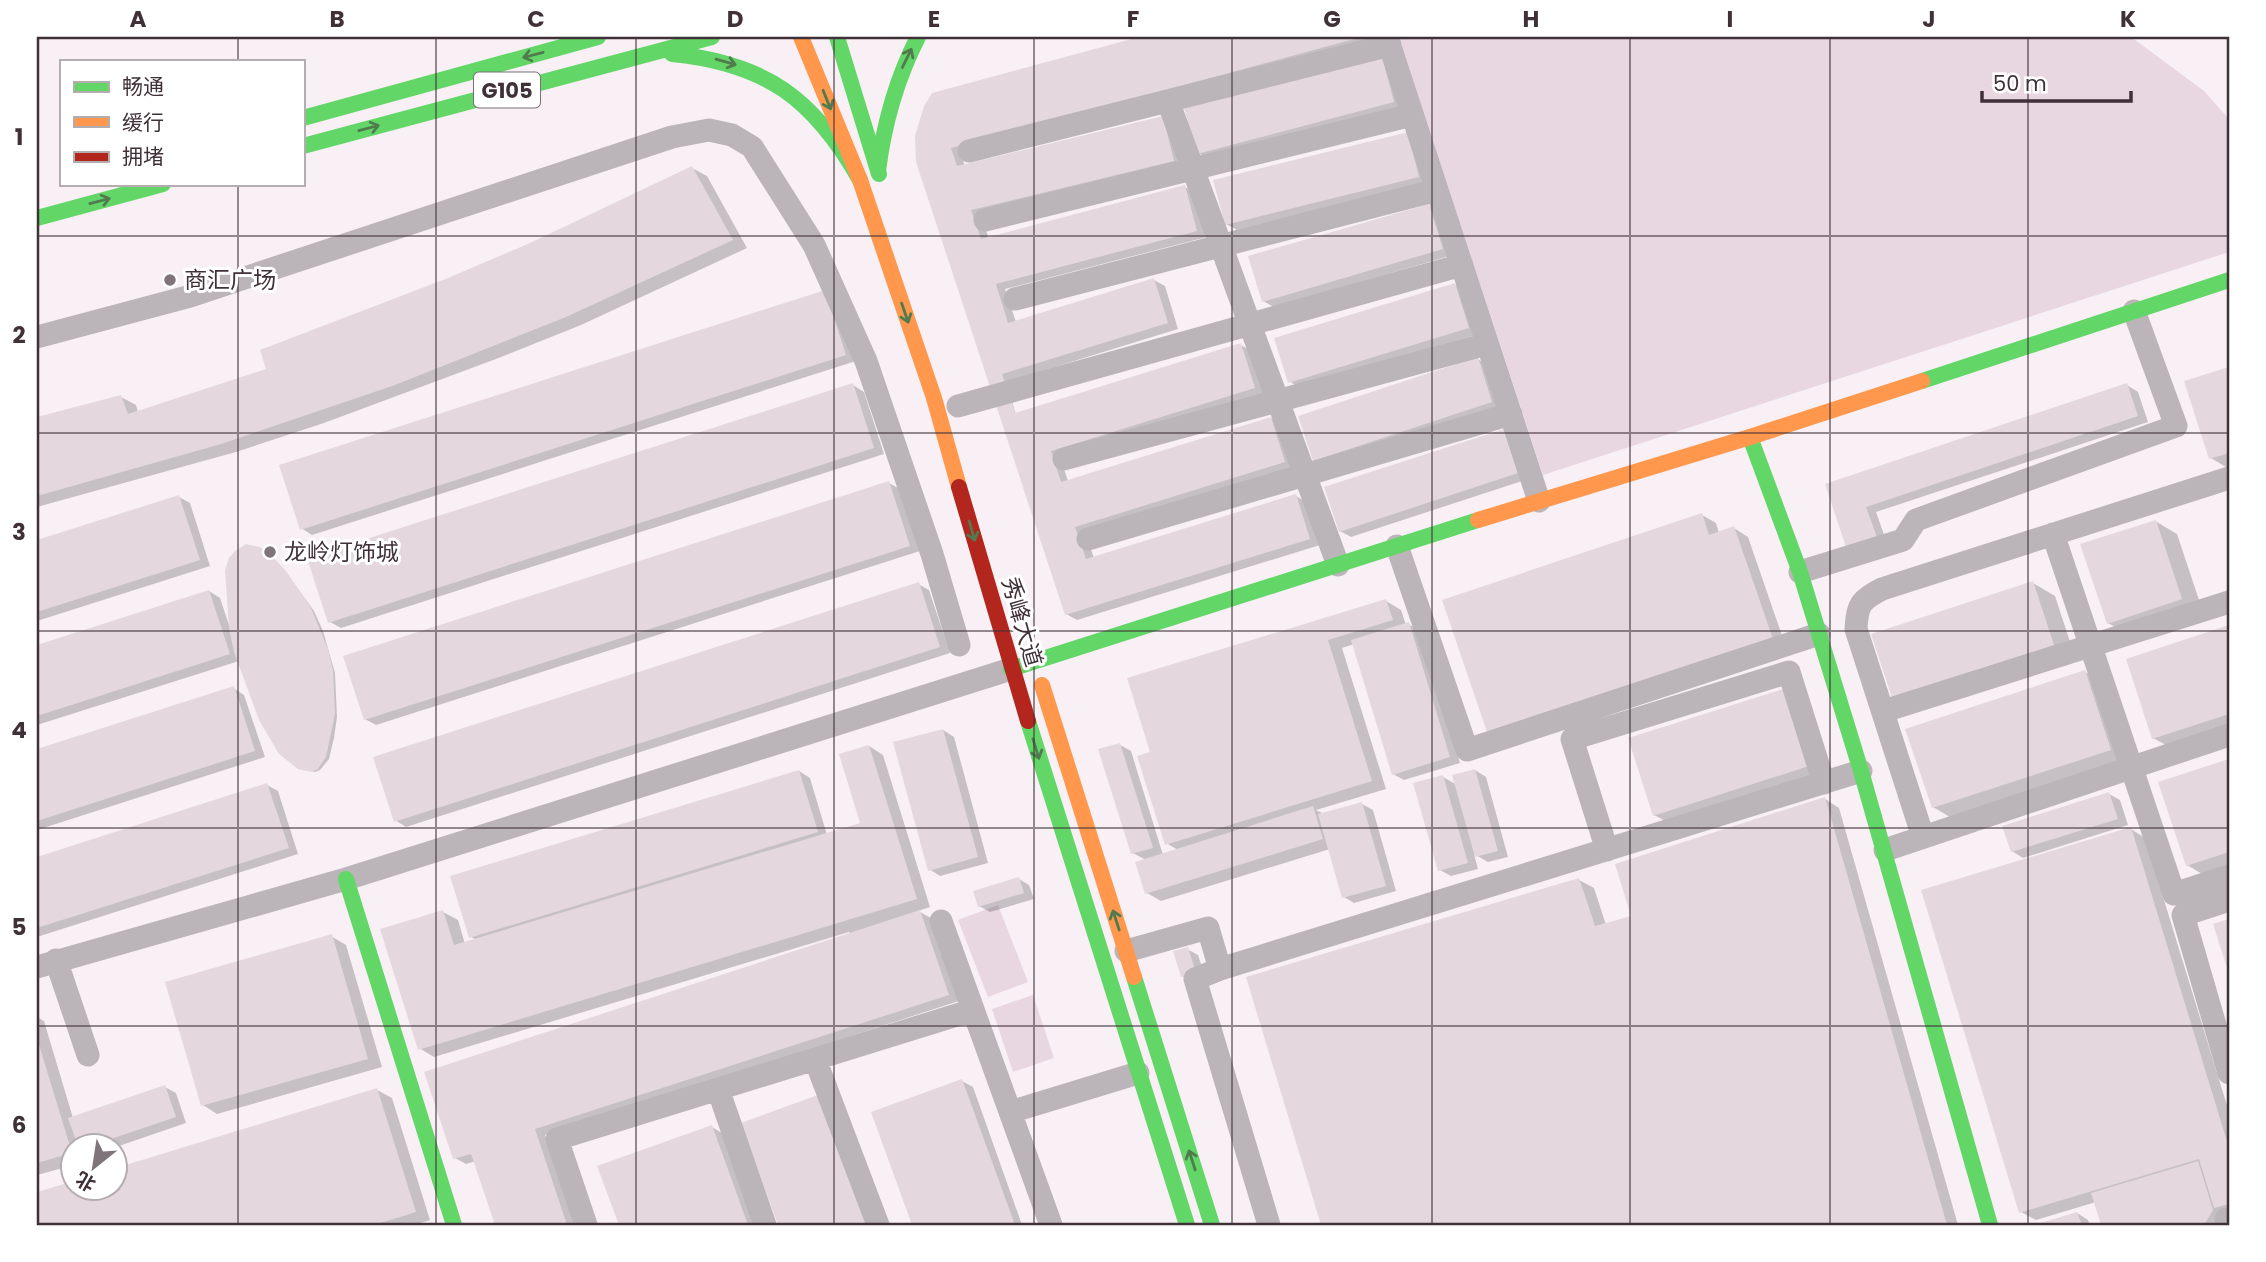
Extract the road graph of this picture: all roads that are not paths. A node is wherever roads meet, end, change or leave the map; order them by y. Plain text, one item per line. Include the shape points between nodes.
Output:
1 (598, 37) edge
2 (712, 37) edge
3 (800, 37) edge
4 (837, 37) edge
5 (918, 37) edge
6 (1388, 41) edge
7 (611, 62) junction
8 (1168, 101) junction
9 (1412, 115) junction
10 (304, 118) edge
11 (304, 146) edge
12 (969, 151) dead end
13 (1192, 168) junction
14 (860, 180) junction
15 (156, 186) edge
16 (1437, 190) junction
17 (37, 218) edge
18 (985, 220) dead end
19 (1220, 245) junction
20 (1462, 265) junction
21 (2229, 280) edge
22 (1015, 299) dead end
23 (2134, 311) junction
24 (1250, 324) junction
25 (37, 337) edge
26 (1488, 344) junction
27 (1277, 401) junction
28 (958, 405) dead end
29 (1511, 414) junction
30 (1750, 437) junction
31 (1064, 459) dead end
32 (1304, 475) junction
33 (2229, 478) edge
34 (1539, 501) junction
35 (2053, 534) junction
36 (1088, 539) dead end
37 (1398, 546) junction
38 (1338, 565) junction
39 (1800, 572) junction
40 (2229, 602) edge
41 (1819, 634) junction
42 (959, 645) dead end
43 (2090, 646) junction
44 (1033, 656) junction
45 (1011, 669) junction
46 (1884, 711) junction
47 (2229, 735) edge
48 (2131, 768) junction
49 (1861, 771) junction
50 (1824, 783) junction
51 (1923, 837) junction
52 (1607, 850) junction
53 (1885, 850) junction
54 (2229, 876) edge
55 (346, 879) junction
56 (2229, 900) edge
57 (940, 921) dead end
58 (1126, 951) junction
59 (47, 963) edge
60 (1220, 969) junction
61 (973, 1010) junction
62 (2223, 1029) edge
63 (88, 1055) dead end
64 (815, 1059) junction
65 (1138, 1073) junction
66 (2229, 1073) edge
67 (718, 1089) junction
68 (1010, 1112) junction
69 (450, 1224) edge
70 (586, 1225) edge
71 (765, 1225) edge
72 (878, 1225) edge
73 (1051, 1225) edge
74 (1187, 1225) edge
75 (1212, 1225) edge
76 (1269, 1225) edge
77 (1990, 1225) edge

1 -> 10 main road, G105
2 - 7 main road, G105
3 -> 14 main road, 秀峰大道
4 -> 5 main road via 880,177 889,105
6 - 8 street
6 - 9 street
11 -> 7 main road, G105
7 -> 14 main road via 687,54 761,75 820,119
8 - 12 street
8 - 13 street
9 - 13 street
9 - 16 street
13 - 18 street
13 - 19 street
14 -> 45 main road, 秀峰大道 via 934,398
17 -> 15 main road
16 - 19 street
16 - 20 street
19 - 22 street
19 - 24 street
20 - 24 street
20 - 26 street
21 - 23 main road
23 - 30 main road
23 - 39 street via 2176,426 1916,520 1903,540
24 - 27 street
24 - 28 street
25 - 42 street via 187,297 672,136 709,130 732,135 752,147 814,245 866,361
26 - 27 street
26 - 29 street
27 - 31 street
27 - 32 street
29 - 32 street
29 - 34 street
30 - 34 main road
30 - 39 main road
32 - 36 street
32 - 38 street
33 - 35 street
34 - 37 main road
35 - 43 street
35 - 46 street via 1864,598 1857,611 1856,629
37 - 38 main road
37 - 41 street via 1467,750
38 - 44 main road
39 - 41 main road
40 - 43 street
41 - 49 main road
43 - 46 street
43 - 48 street
44 - 45 main road
58 -> 44 main road, 秀峰大道
45 - 55 street
45 -> 65 main road, 秀峰大道
46 - 51 street
47 - 48 street
48 - 51 street
48 - 54 street via 2174,894
49 - 50 street
49 - 53 main road
50 - 52 street
50 - 52 street via 1789,672 1572,739
51 - 53 street
52 - 60 street
53 - 77 main road
55 - 59 street
55 - 69 main road
56 - 62 street via 2183,915
57 - 61 street
58 - 60 street via 1208,928
75 -> 58 main road, 秀峰大道
59 - 63 street
60 - 76 street via 1195,979
61 - 64 street
61 - 68 street
62 - 66 street
64 - 67 street
64 - 72 street
65 - 68 street
65 - 74 main road, 秀峰大道
67 - 70 street via 557,1139
67 - 71 street
68 - 73 street

